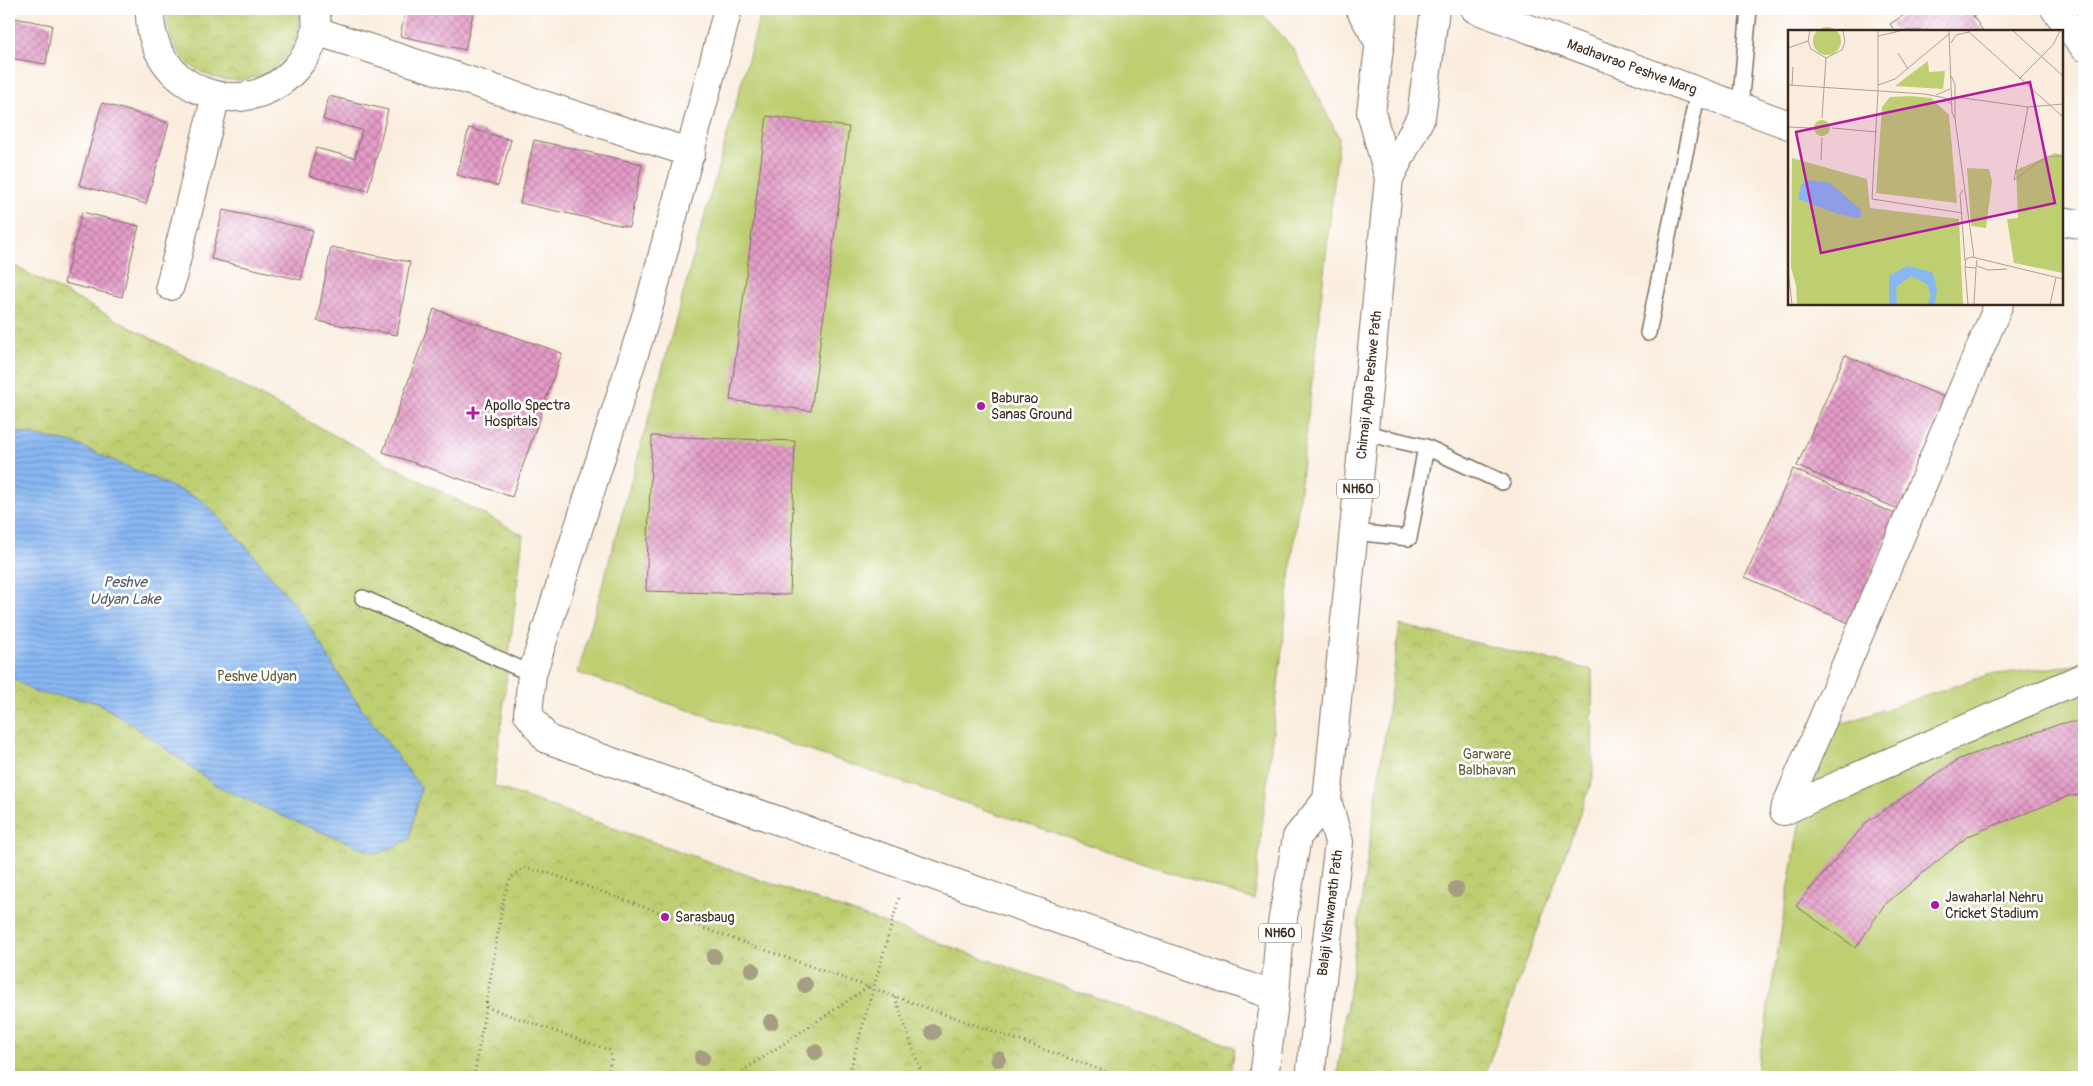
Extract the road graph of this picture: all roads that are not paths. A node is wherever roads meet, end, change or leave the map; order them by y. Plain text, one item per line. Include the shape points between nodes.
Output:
1 (150, 9) edge
2 (728, 9) edge
3 (1360, 9) edge
4 (1384, 9) edge
5 (1435, 9) edge
6 (1476, 9) edge
7 (1749, 9) edge
8 (2054, 9) edge
9 (316, 20) edge
10 (1380, 44) junction
11 (2084, 47) edge
12 (1698, 91) junction
13 (216, 95) junction
14 (1740, 107) junction
15 (1788, 125) edge
16 (691, 153) junction
17 (1389, 178) junction
18 (2063, 221) edge
19 (2084, 225) edge
20 (170, 286) dead end
21 (1998, 305) edge
22 (1648, 333) dead end
23 (1365, 433) junction
24 (1426, 447) junction
25 (1502, 482) dead end
26 (1354, 532) junction
27 (363, 598) dead end
28 (532, 674) junction
29 (2084, 677) edge
30 (1327, 800) junction
31 (1275, 996) junction
32 (1264, 1077) edge
33 (1310, 1077) edge

1 - 13 main road via 149,26 159,54 177,77 202,92
2 - 16 main road
3 - 10 main road
4 - 10 main road, Chimaji Appa Peshwe Path / NH60
5 - 17 main road, Chimaji Appa Peshwe Path / NH60 via 1422,117
6 - 12 main road, Madhavrao Peshve Marg
7 - 14 lane
8 - 11 main road
9 - 13 main road via 305,58 286,80 260,94 231,98
9 - 16 main road
10 - 17 main road, Chimaji Appa Peshwe Path / NH60 via 1371,112
12 - 14 main road, Madhavrao Peshve Marg
12 - 22 lane
13 - 20 main road
14 - 15 main road, Madhavrao Peshve Marg
16 - 28 main road via 648,310
17 - 23 main road, Chimaji Appa Peshwe Path / NH60
18 - 19 main road
21 - 29 main road via 1784,811
23 - 24 lane
23 - 26 main road, Chimaji Appa Peshwe Path / NH60
24 - 25 lane
24 - 26 lane via 1410,538
26 - 30 main road, Chimaji Appa Peshwe Path / NH60
27 - 28 lane
28 - 31 main road via 528,714 547,739
30 - 31 main road, NH60 via 1297,837 1279,941
30 - 33 main road, Balaji Vishwanath Path / NH60 via 1339,842
31 - 32 main road, NH60

